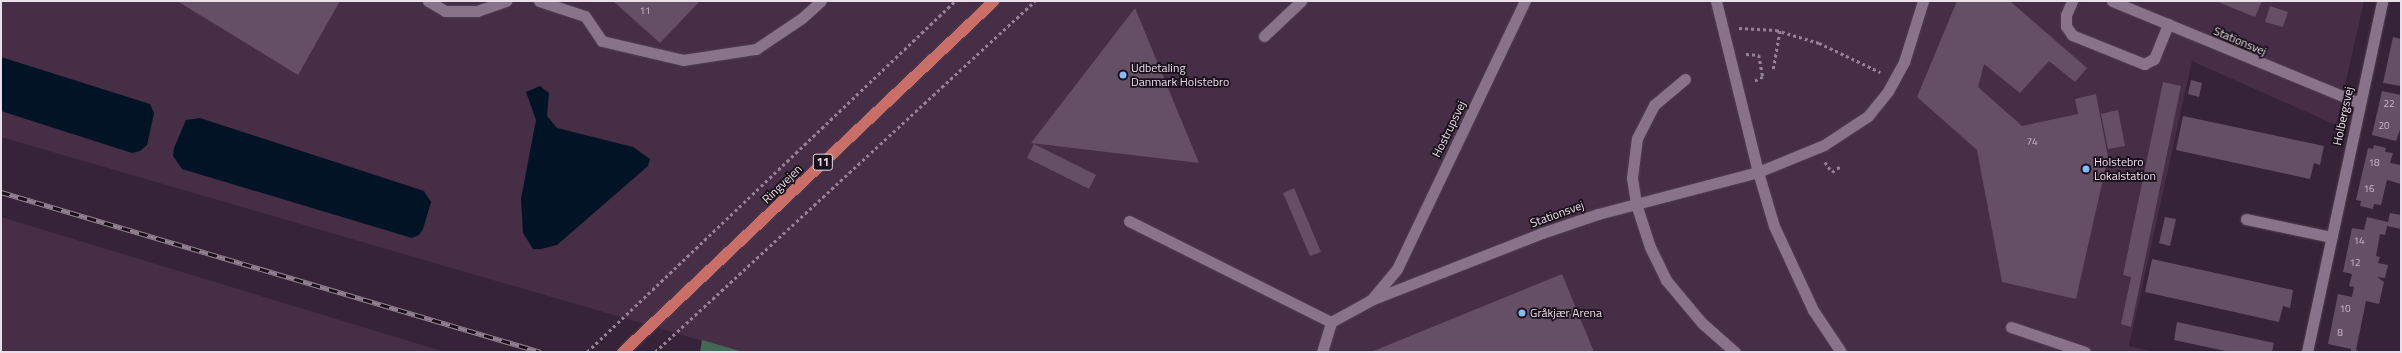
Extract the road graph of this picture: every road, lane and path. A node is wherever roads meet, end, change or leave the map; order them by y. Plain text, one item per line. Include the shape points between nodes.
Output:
1 (428, 1) edge
2 (506, 1) edge
3 (539, 1) edge
4 (821, 1) edge
5 (955, 1) edge
6 (993, 1) edge
7 (1035, 1) edge
8 (1301, 1) edge
9 (1526, 1) edge
10 (1716, 1) edge
11 (1923, 1) edge
12 (2072, 1) edge
13 (2112, 1) edge
14 (2382, 1) edge
15 (2168, 24) junction
16 (1723, 28) junction
17 (1780, 31) junction
18 (1264, 36) dead end
19 (1773, 69) dead end
20 (1685, 79) dead end
21 (1894, 79) junction
22 (2359, 103) junction
23 (1758, 172) junction
24 (1636, 204) junction
25 (2246, 219) dead end
26 (1129, 221) dead end
27 (2331, 237) junction
28 (1371, 300) junction
29 (1331, 322) junction
30 (2011, 328) dead end
31 (587, 352) edge
32 (622, 352) edge
33 (655, 352) edge
34 (1322, 352) edge
35 (1735, 352) edge
36 (1841, 352) edge
37 (2085, 352) edge
38 (2307, 352) edge

1 - 2 street via 445,11 477,11
3 - 4 street via 585,16 602,41 684,60 756,49 802,18
5 - 31 path
6 - 32 main road, Ringvejen / 11
7 - 33 path
8 - 18 street
9 - 28 street, Hostrupsvej via 1397,269
10 - 16 street
11 - 21 street, Stationsvej via 1904,62
12 - 15 street via 2066,15 2066,26 2072,36 2144,64 2154,59
13 - 15 street, Stationsvej
14 - 22 street, Holbergsvej
15 - 22 street, Stationsvej
16 - 17 path via 1749,27
16 - 23 street
17 - 19 path
17 - 21 path via 1819,43
20 - 24 street via 1654,105 1637,138 1632,178
21 - 23 street, Stationsvej via 1868,116 1844,133 1824,145
22 - 27 street, Holbergsvej
23 - 24 street, Stationsvej
23 - 36 street via 1774,226 1813,310
24 - 28 street, Stationsvej via 1542,233
24 - 35 street via 1650,247 1666,280 1702,323
25 - 27 street
26 - 29 street
27 - 38 street, Holbergsvej
28 - 29 street
29 - 34 street
30 - 37 street

